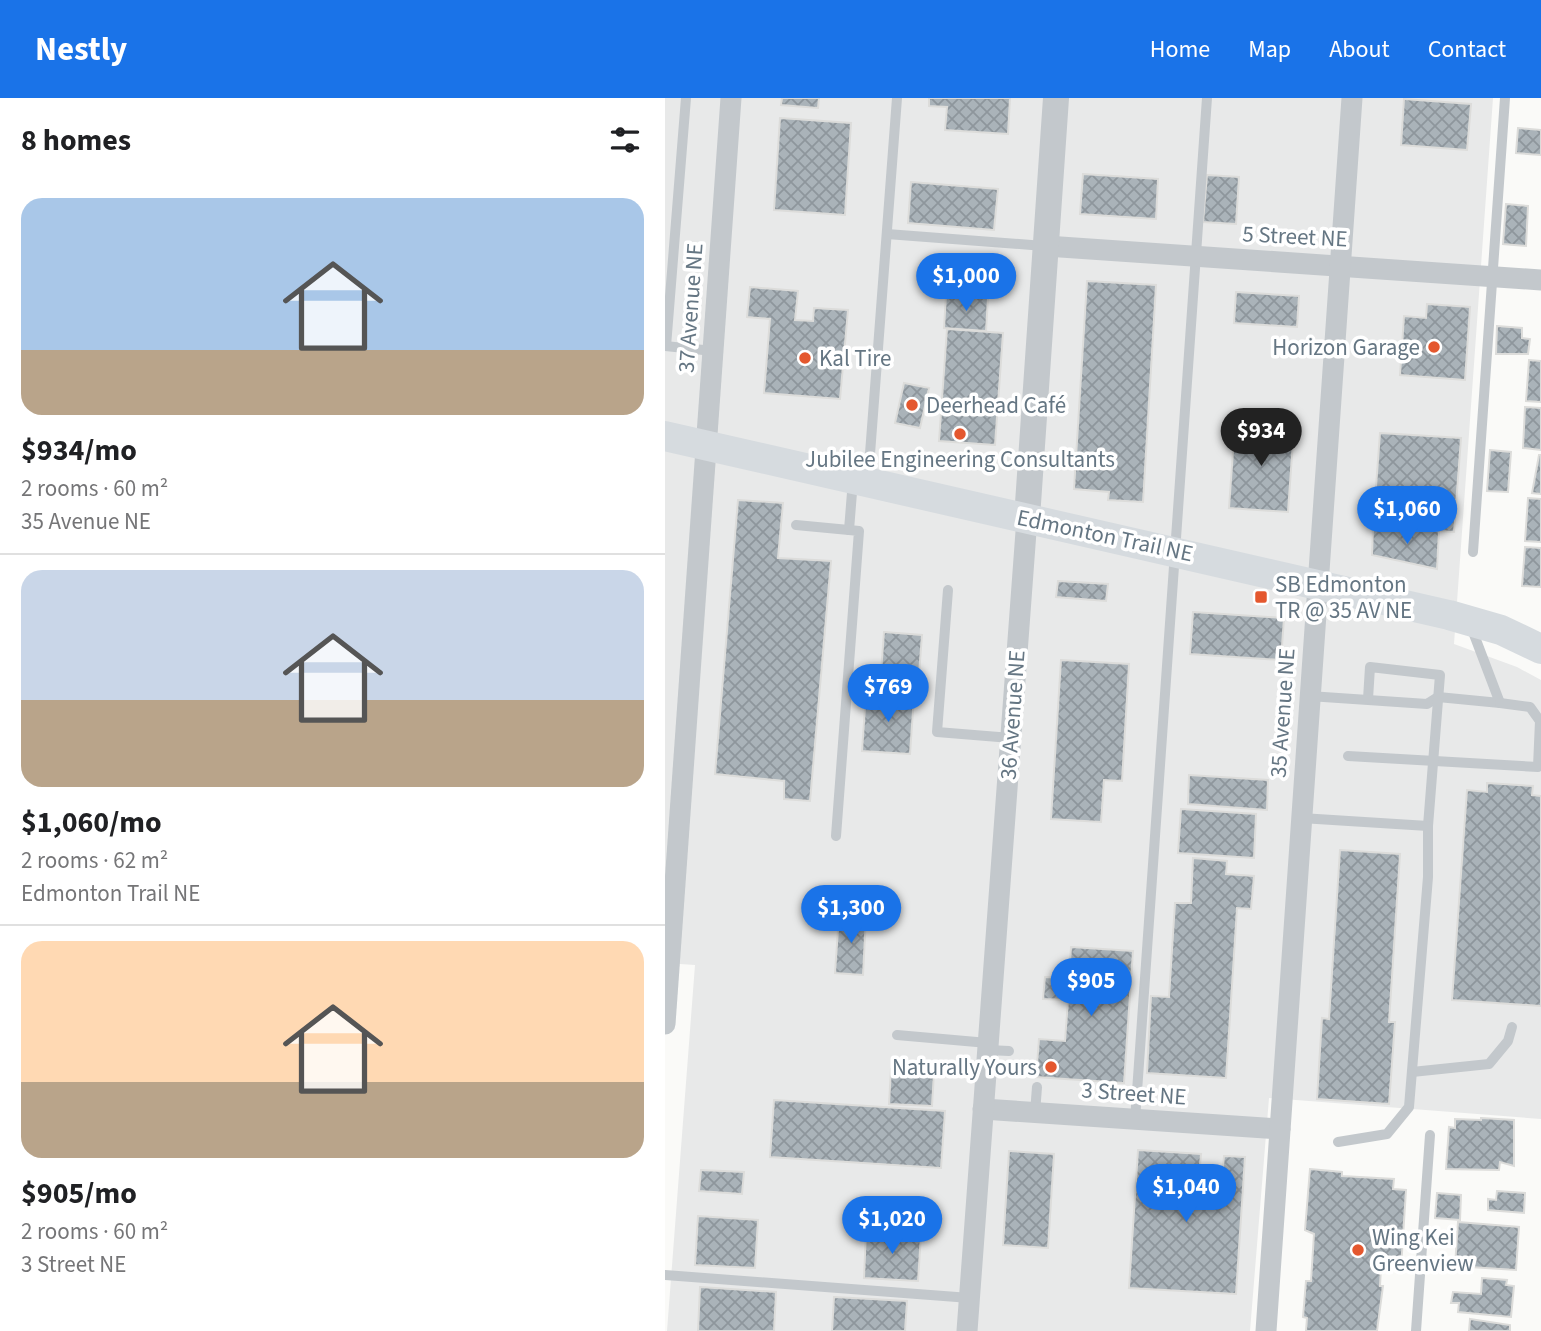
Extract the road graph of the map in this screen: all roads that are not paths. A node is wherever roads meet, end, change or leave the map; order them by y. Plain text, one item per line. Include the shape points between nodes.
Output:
1 (686, 98) edge
2 (731, 98) edge
3 (897, 98) edge
4 (1056, 98) edge
5 (1207, 98) edge
6 (1352, 98) edge
7 (1505, 98) edge
8 (887, 234) junction
9 (1046, 246) junction
10 (1196, 256) junction
11 (1340, 264) junction
12 (1492, 276) junction
13 (1541, 280) edge
14 (666, 346) edge
15 (713, 351) junction
16 (665, 436) edge
17 (707, 445) junction
18 (861, 479) junction
19 (1027, 518) junction
20 (796, 525) dead end
21 (849, 530) junction
22 (1175, 550) junction
23 (1473, 552) dead end
24 (1317, 584) junction
25 (949, 590) dead end
26 (1469, 621) junction
27 (1541, 649) edge
28 (1309, 696) junction
29 (1438, 697) junction
30 (1368, 699) junction
31 (1500, 703) junction
32 (1011, 738) junction
33 (1348, 756) dead end
34 (1433, 760) junction
35 (1301, 818) junction
36 (1428, 826) junction
37 (836, 836) dead end
38 (666, 990) edge
39 (665, 1024) edge
40 (1512, 1027) dead end
41 (897, 1035) dead end
42 (988, 1046) junction
43 (1009, 1051) dead end
44 (1412, 1072) junction
45 (1037, 1087) dead end
46 (983, 1109) junction
47 (1035, 1113) junction
48 (1135, 1120) junction
49 (1280, 1129) junction
50 (1430, 1135) dead end
51 (1338, 1142) dead end
52 (665, 1276) edge
53 (969, 1298) junction
54 (967, 1331) edge
55 (1266, 1331) edge
56 (1416, 1331) edge

1 - 14 lane
2 - 15 street, 37 Avenue NE
3 - 8 lane
4 - 9 street, 36 Avenue NE
5 - 10 lane
6 - 11 street, 35 Avenue NE
7 - 12 lane
8 - 9 lane
8 - 18 lane
9 - 10 street, 5 Street NE
9 - 19 street, 36 Avenue NE
10 - 11 street, 5 Street NE
10 - 22 lane
11 - 12 street, 5 Street NE
11 - 24 street, 35 Avenue NE
12 - 13 street, 5 Street NE
12 - 23 lane
14 - 15 lane
15 - 17 street, 37 Avenue NE
16 - 17 main road, Edmonton Trail NE
17 - 18 main road, Edmonton Trail NE
17 - 38 street, 37 Avenue NE
18 - 19 main road, Edmonton Trail NE
18 - 21 lane
19 - 22 main road, Edmonton Trail NE
19 - 32 street, 36 Avenue NE
20 - 21 lane
21 - 37 lane via 859,531
22 - 24 main road, Edmonton Trail NE
22 - 48 lane
24 - 26 main road, Edmonton Trail NE
24 - 28 street, 35 Avenue NE
25 - 32 lane via 937,732
26 - 27 main road, Edmonton Trail NE
26 - 31 lane
28 - 30 lane
28 - 35 street, 35 Avenue NE
29 - 30 lane via 1427,704
29 - 30 lane via 1440,675 1370,667
29 - 31 lane
29 - 34 lane
31 - 34 lane via 1530,706 1540,721 1538,767
32 - 42 street, 36 Avenue NE
33 - 34 lane
34 - 36 lane
35 - 36 lane
35 - 49 street, 35 Avenue NE
36 - 44 lane
38 - 39 street, 37 Avenue NE
40 - 44 lane via 1508,1041 1489,1064
41 - 42 lane
42 - 43 lane
42 - 46 street, 36 Avenue NE
44 - 51 lane via 1409,1107 1387,1134
45 - 47 lane
46 - 47 street, 3 Street NE
46 - 53 street, 36 Avenue NE
47 - 48 street, 3 Street NE
48 - 49 street, 3 Street NE
49 - 55 street, 35 Avenue NE
50 - 56 lane
52 - 53 lane
53 - 54 street, 36 Avenue NE

